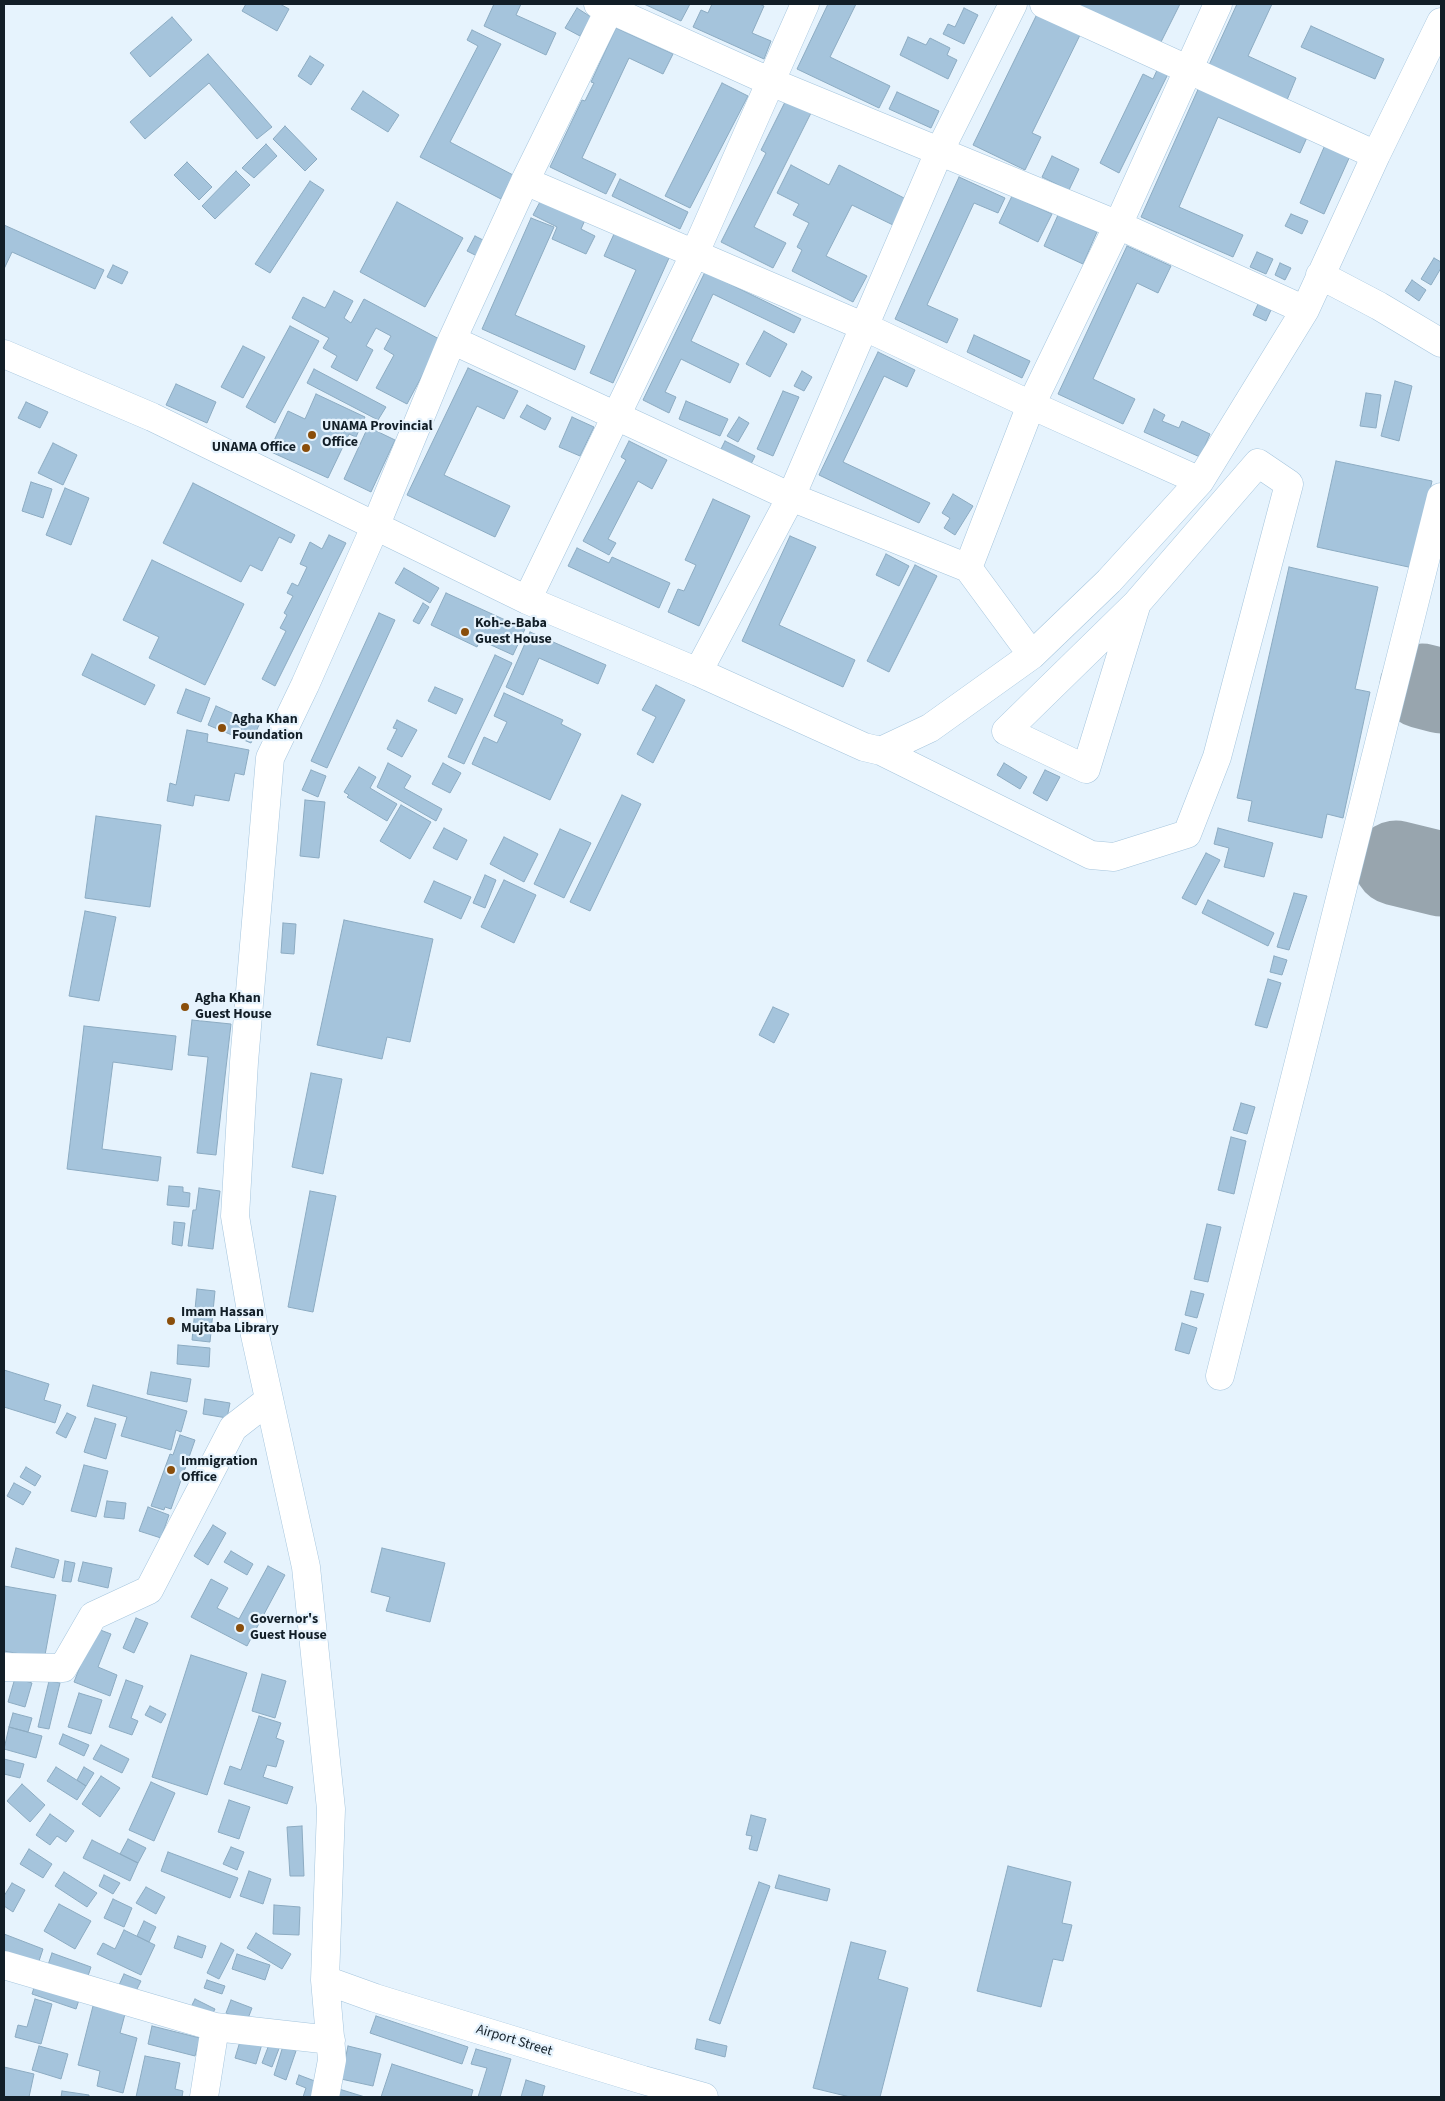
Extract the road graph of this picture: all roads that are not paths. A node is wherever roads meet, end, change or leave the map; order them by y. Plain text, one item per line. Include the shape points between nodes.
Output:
1 (805, 4) edge
2 (1013, 4) edge
3 (1044, 4) edge
4 (1218, 4) edge
5 (606, 6) edge
6 (1441, 22) edge
7 (1189, 70) junction
8 (771, 82) junction
9 (939, 152) junction
10 (1376, 155) junction
11 (525, 182) junction
12 (1118, 225) junction
13 (694, 255) junction
14 (1320, 275) junction
15 (1305, 310) junction
16 (865, 327) junction
17 (452, 340) junction
18 (1441, 343) edge
19 (4, 354) edge
20 (1031, 406) junction
21 (616, 416) junction
22 (1200, 481) junction
23 (791, 497) junction
24 (1441, 497) edge
25 (375, 527) junction
26 (968, 568) junction
27 (527, 600) junction
28 (1137, 603) junction
29 (1032, 656) junction
30 (698, 672) junction
31 (881, 751) junction
32 (1220, 1376) dead end
33 (269, 1400) junction
34 (4, 1667) edge
35 (4, 1965) edge
36 (325, 1980) junction
37 (215, 2027) junction
38 (331, 2040) junction
39 (204, 2097) edge
40 (326, 2097) edge
41 (704, 2097) edge

1 - 8 street
2 - 9 street
3 - 7 street
4 - 7 street
5 - 8 street
5 - 11 street
6 - 10 street
7 - 10 street
7 - 12 street
8 - 9 street
8 - 13 street
9 - 12 street
9 - 16 street
10 - 14 street
11 - 13 street
11 - 17 street
12 - 15 street
12 - 20 street
13 - 16 street
13 - 21 street
14 - 15 street
14 - 18 street
15 - 22 street
16 - 20 street
16 - 23 street
17 - 21 street
17 - 25 street
19 - 25 street via 152,417
20 - 22 street
20 - 26 street
21 - 23 street
21 - 27 street
22 - 29 street via 1109,581
23 - 26 street
23 - 30 street
24 - 32 street
25 - 27 street
25 - 33 street via 306,685 270,758 234,1216
26 - 29 street
27 - 30 street
28 - 28 street via 1086,769 1006,731 1020,718
28 - 31 street via 1258,462 1289,484 1217,757 1187,834 1114,857 1091,855
29 - 31 street via 930,728
30 - 31 street via 864,747
33 - 34 street via 233,1428 149,1590 93,1616 63,1668
33 - 36 street via 306,1567 331,1809
35 - 37 street
36 - 38 street
36 - 41 street, Airport Street via 393,2004
37 - 38 street
37 - 39 street
38 - 40 street via 332,2060

